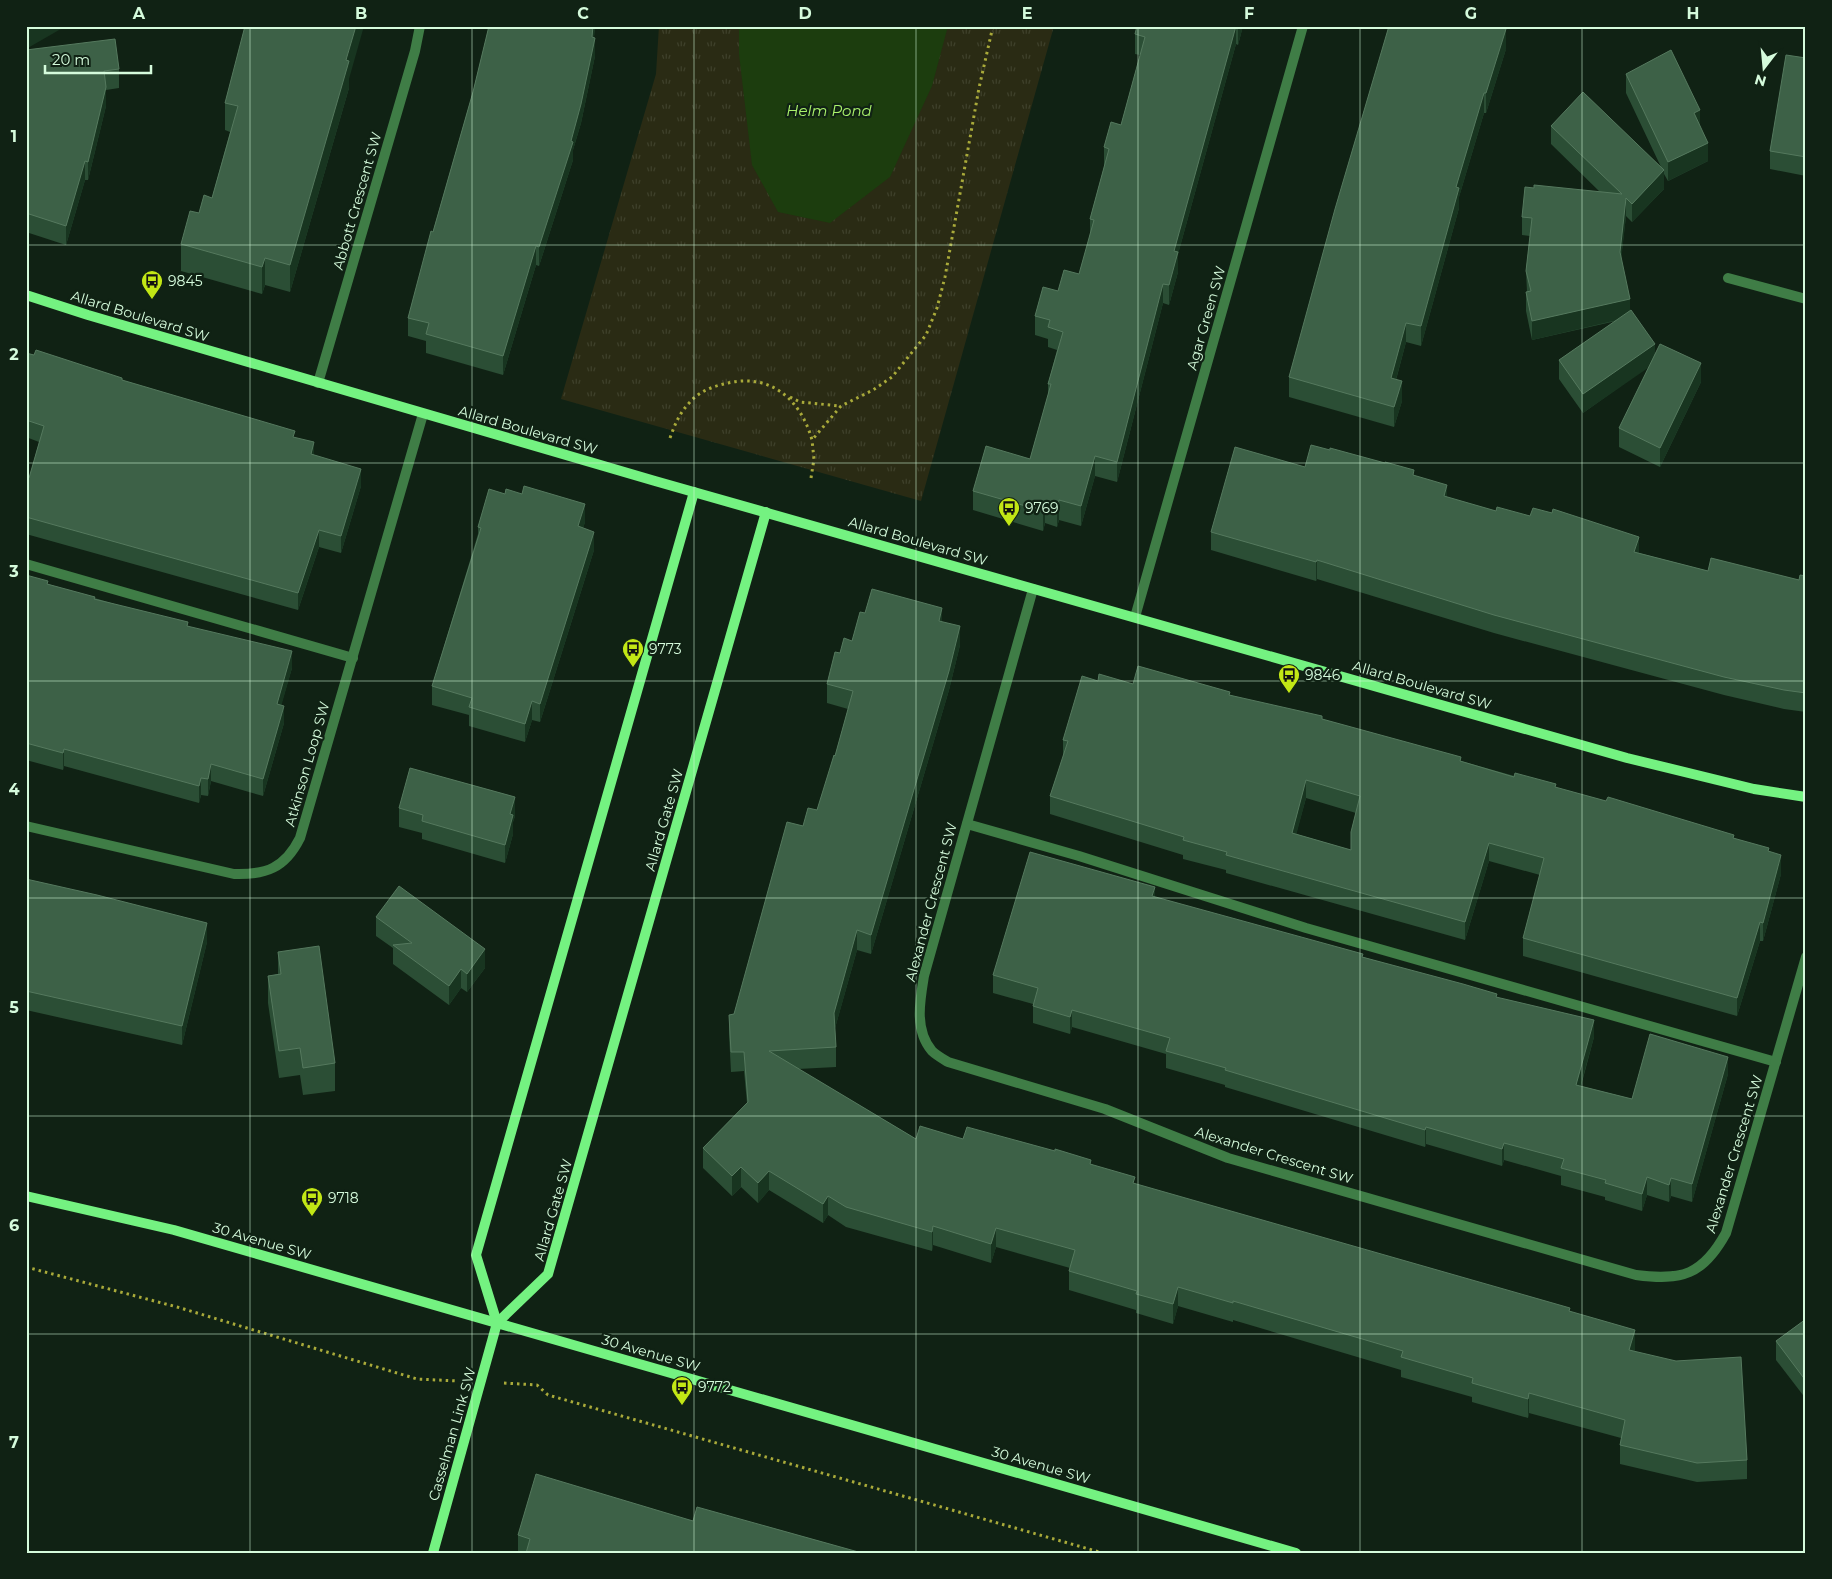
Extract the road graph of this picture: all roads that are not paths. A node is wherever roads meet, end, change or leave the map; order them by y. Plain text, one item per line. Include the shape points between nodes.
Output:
1 (420, 26) edge
2 (1303, 26) edge
3 (1728, 278) dead end
4 (26, 295) edge
5 (1806, 299) edge
6 (318, 383) junction
7 (423, 414) junction
8 (694, 492) junction
9 (766, 512) junction
10 (26, 564) edge
11 (1033, 589) junction
12 (1135, 617) junction
13 (353, 658) junction
14 (1806, 797) edge
15 (967, 824) junction
16 (26, 826) edge
17 (1806, 957) edge
18 (1776, 1062) junction
19 (26, 1196) edge
20 (497, 1323) junction
21 (434, 1553) edge
22 (1296, 1553) edge

1 - 6 street, Abbott Crescent SW
2 - 12 street, Agar Green SW
3 - 5 street
4 - 6 street, Allard Boulevard SW
6 - 7 street, Allard Boulevard SW
7 - 8 street, Allard Boulevard SW
7 - 13 street, Atkinson Loop SW
8 - 9 street, Allard Boulevard SW
8 - 20 street via 476,1256
9 - 11 street, Allard Boulevard SW
9 - 20 street, Allard Gate SW via 548,1274
10 - 13 street
11 - 12 street, Allard Boulevard SW
11 - 15 street, Alexander Crescent SW
12 - 14 street, Allard Boulevard SW via 1626,758 1745,787
13 - 16 street, Atkinson Loop SW via 300,838 292,853 272,869 234,874
15 - 18 street via 1306,928
15 - 18 street, Alexander Crescent SW via 920,999 923,1034 932,1051 968,1070 1105,1109 1228,1158 1636,1275 1681,1276 1701,1267 1716,1251 1726,1233
17 - 18 street, Alexander Crescent SW
19 - 20 street, 30 Avenue SW via 174,1230
20 - 21 street, Casselman Link SW
20 - 22 street, 30 Avenue SW

